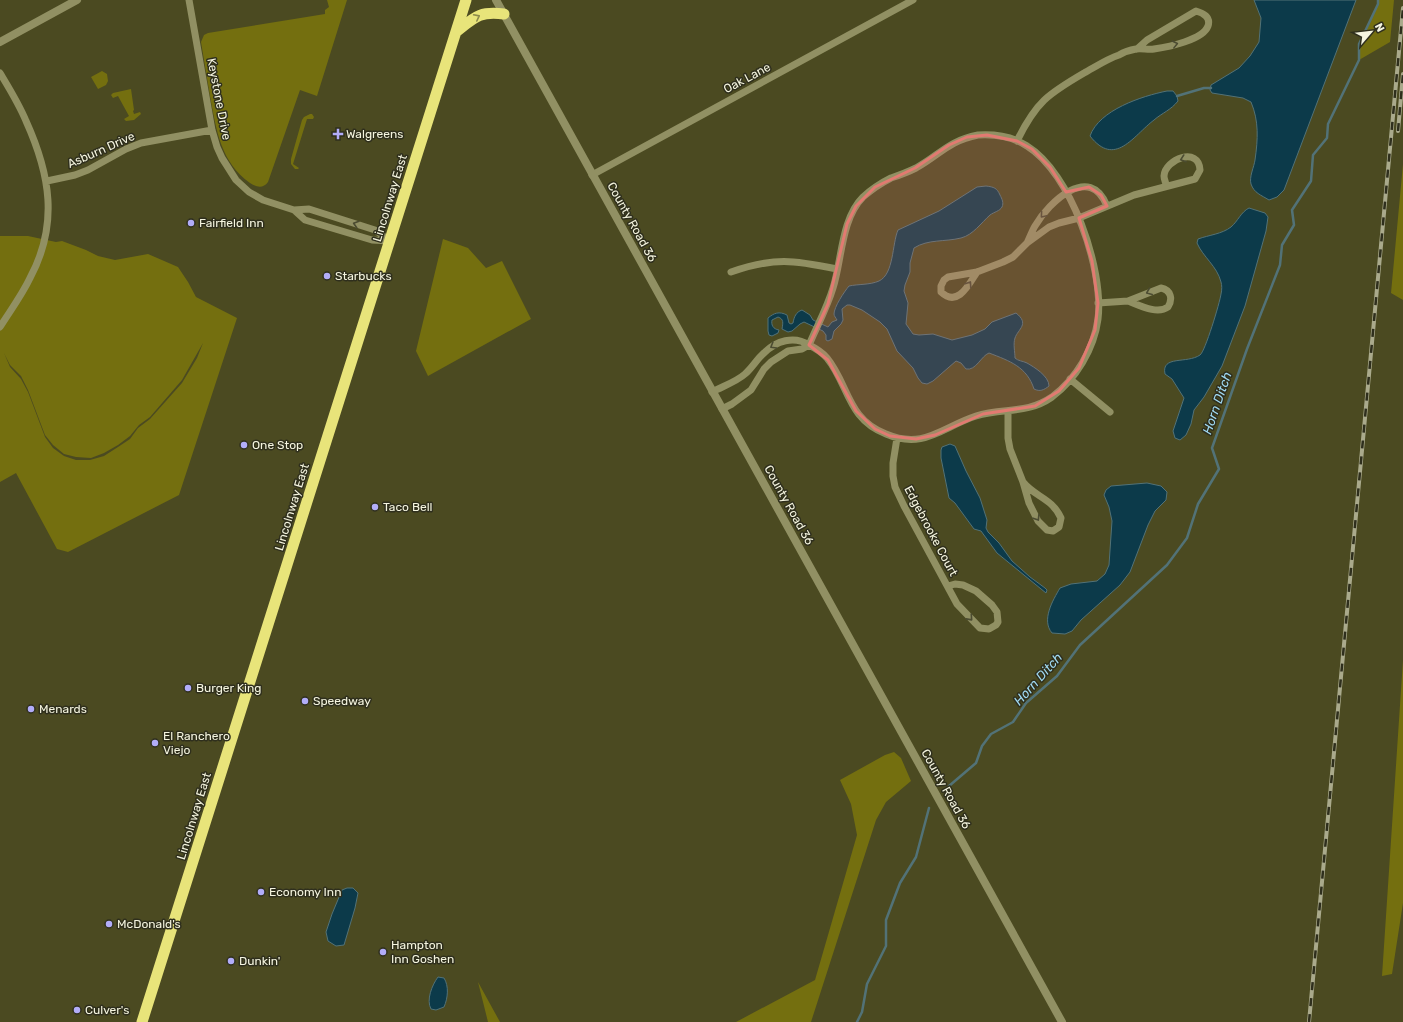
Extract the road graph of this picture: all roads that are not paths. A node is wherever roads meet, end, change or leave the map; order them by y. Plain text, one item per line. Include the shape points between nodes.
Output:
1 (77, 0) edge
2 (189, 0) edge
3 (466, 0) edge
4 (496, 0) edge
5 (913, 0) edge
6 (504, 14) junction
7 (456, 32) junction
8 (0, 42) edge
9 (1137, 49) junction
10 (0, 73) edge
11 (212, 130) junction
12 (1017, 141) junction
13 (592, 175) junction
14 (47, 181) junction
15 (1166, 186) junction
16 (1066, 192) junction
17 (1107, 206) junction
18 (294, 210) junction
19 (1079, 218) junction
20 (390, 241) junction
21 (1027, 243) junction
22 (837, 269) junction
23 (731, 272) dead end
24 (977, 272) junction
25 (1128, 301) junction
26 (1098, 303) junction
27 (0, 327) edge
28 (809, 344) junction
29 (1070, 379) junction
30 (712, 392) junction
31 (722, 409) junction
32 (1008, 411) junction
33 (1110, 412) dead end
34 (897, 438) junction
35 (1023, 482) junction
36 (948, 586) junction
37 (142, 1022) edge
38 (1062, 1022) edge

1 - 8 street
2 - 11 street, Keystone Drive
3 - 7 highway, Lincolnway East
4 - 6 street, County Road 36
5 - 13 street, Oak Lane
7 -> 6 highway via 482,14
6 - 13 street, County Road 36
7 - 20 highway, Lincolnway East
9 -> 9 street via 1153,49 1198,37 1209,25 1208,20 1205,14 1196,11 1146,40
9 - 12 street via 1108,60 1050,94 1032,114
10 - 14 street via 26,120
11 - 14 street, Asburn Drive via 141,143 88,170
11 - 18 street, Keystone Drive via 222,158 236,180 248,192
12 - 16 street via 1041,157
12 - 22 street via 987,135 967,137 948,145 915,168 875,187 862,198 851,214
13 - 30 street, County Road 36
14 - 27 street via 49,214 42,251 30,278
15 -> 15 street via 1195,179 1200,170 1198,161 1187,156 1173,163 1165,172
15 - 17 street
16 - 17 street via 1089,187 1101,195
16 - 19 street
16 -> 21 street via 1035,225
17 - 19 street
18 - 20 street, Keystone Drive via 305,220 372,240
20 -> 18 street, Keystone Drive via 375,230 309,209
19 - 21 street via 1048,227
19 - 26 street via 1092,261
20 - 37 highway, Lincolnway East
21 - 24 street via 1013,257
22 - 23 street via 777,261
22 - 28 street via 828,304
24 -> 24 street via 948,277 941,286 941,292 956,297
25 -> 25 street via 1161,310 1168,307 1171,299 1169,292 1161,288
25 - 26 street
26 - 29 street via 1098,319 1088,351
28 -> 30 street via 796,339 776,344 763,353 745,374
28 - 31 street via 776,358 764,369 751,390
28 - 34 street via 828,360 861,417 875,429
29 - 32 street via 1042,403
29 - 33 street
30 - 31 street, County Road 36
31 - 38 street, County Road 36
32 - 34 street via 973,417 926,438
32 - 35 street via 1010,449
34 - 36 street, Edgebrooke Court via 893,463 895,487
35 -> 35 street via 1029,503 1038,520 1047,530 1053,531 1058,527 1061,518 1052,504
36 -> 36 street, Edgebrooke Court via 957,604 980,628 989,629 996,625 997,612 976,591 963,584

